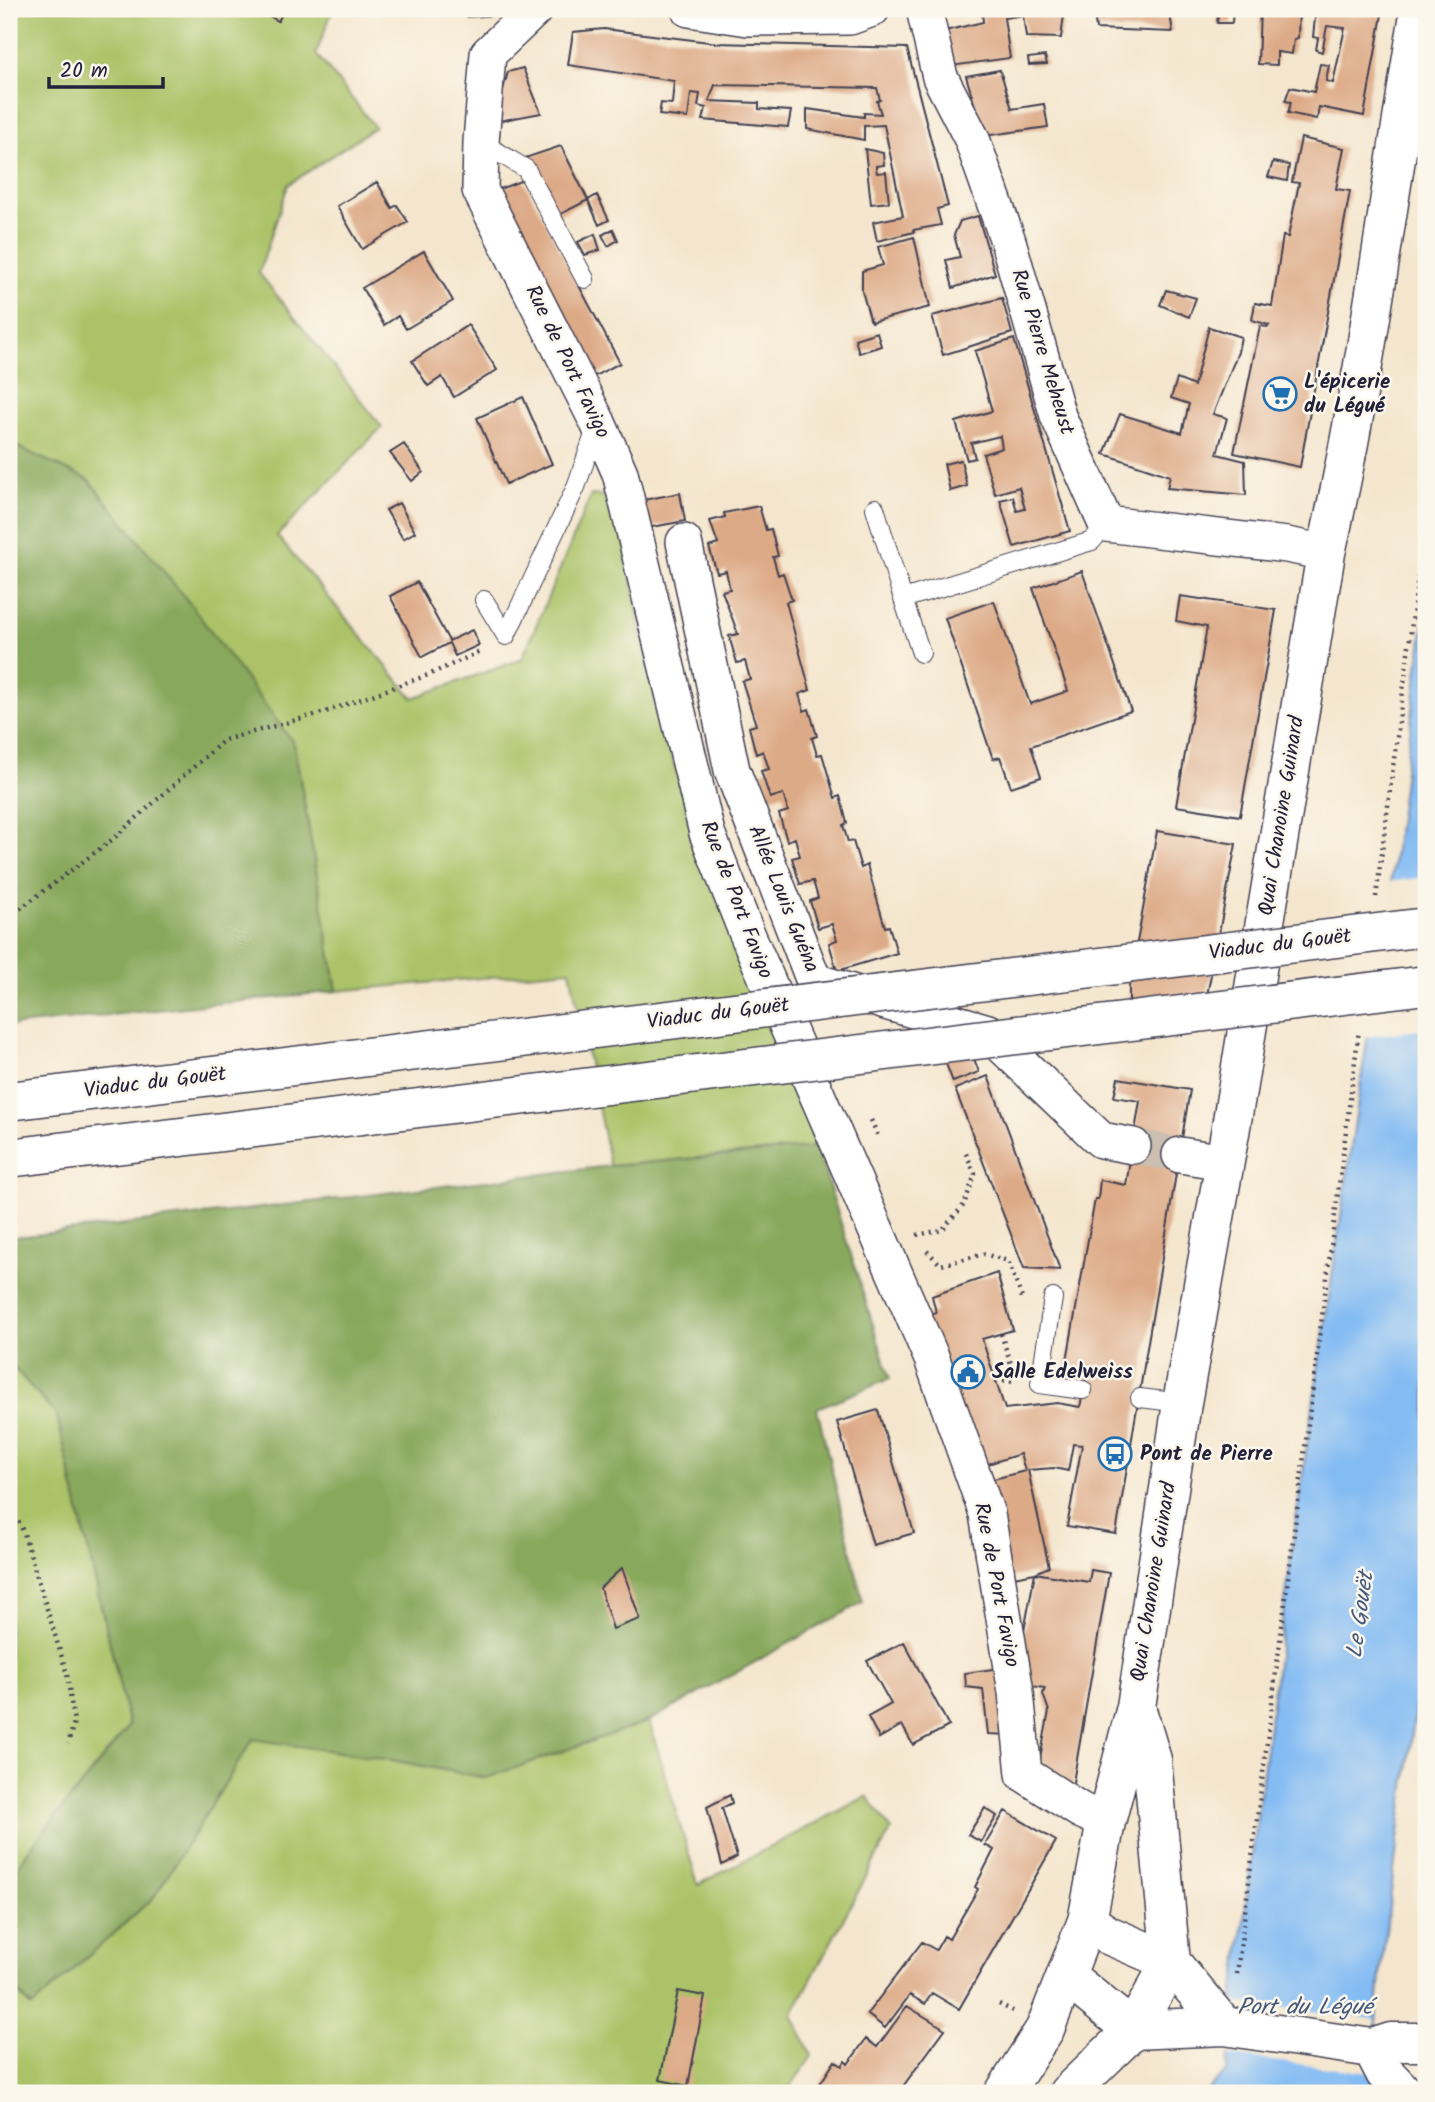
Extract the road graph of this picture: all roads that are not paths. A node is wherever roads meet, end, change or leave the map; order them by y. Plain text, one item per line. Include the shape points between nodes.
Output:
1 (535, 9) edge
2 (689, 9) edge
3 (872, 9) edge
4 (924, 9) edge
5 (1420, 9) edge
6 (481, 142) junction
7 (585, 279) dead end
8 (598, 423) junction
9 (875, 508) dead end
10 (1106, 524) junction
11 (684, 542) dead end
12 (1326, 553) junction
13 (903, 599) junction
14 (484, 600) dead end
15 (921, 653) dead end
16 (1426, 927) edge
17 (1426, 985) edge
18 (9, 1101) edge
19 (1133, 1146) tunnel mouth
20 (1180, 1154) tunnel mouth
21 (9, 1158) edge
22 (1224, 1163) junction
23 (1053, 1298) dead end
24 (1083, 1390) dead end
25 (1140, 1398) dead end
26 (1182, 1404) junction
27 (1136, 1707) junction
28 (1106, 1822) junction
29 (1087, 1921) junction
30 (1171, 1962) junction
31 (1066, 1976) junction
32 (1224, 2026) junction
33 (1133, 2031) junction
34 (1426, 2042) edge
35 (1372, 2048) junction
36 (1004, 2093) edge
37 (1068, 2093) edge
38 (1404, 2093) edge

1 - 6 street, Rue de Port Favigo via 488,54
2 - 3 street via 748,18 850,17
4 - 10 street, Rue Pierre Meheust via 940,76 972,139 1008,241 1058,416
5 - 12 main road, Quai Chanoine Guinard via 1346,464
6 - 7 lane via 526,169
6 - 8 street, Rue de Port Favigo via 480,190
8 - 14 lane via 576,487 506,636
8 - 28 street, Rue de Port Favigo via 620,472 707,833 933,1359 987,1514 1016,1692 1024,1774
9 - 13 lane
10 - 12 street
10 - 13 lane via 1091,541
11 - 19 street, Allée Louis Guéna via 732,770 814,981 988,1032 1101,1140
12 - 22 main road, Quai Chanoine Guinard
13 - 15 lane
16 - 18 main road, Viaduc du Gouët, bridge
17 - 21 main road, bridge
20 - 22 street
22 - 26 main road, Quai Chanoine Guinard
23 - 24 lane via 1040,1384
25 - 26 lane
26 - 27 main road, Quai Chanoine Guinard
27 - 28 main road, Quai Chanoine Guinard
27 - 30 main road, Quai Chanoine Guinard via 1152,1760
28 - 29 main road, Quai Chanoine Guinard
29 - 30 main road
29 - 31 main road, Quai Chanoine Guinard
30 - 32 main road
30 - 33 main road
31 - 33 main road
31 - 36 main road, Quai Chanoine Guinard via 1045,2029
32 - 33 main road
32 - 35 main road
33 - 37 main road
34 - 35 main road via 1391,2042
35 - 38 main road via 1385,2073

